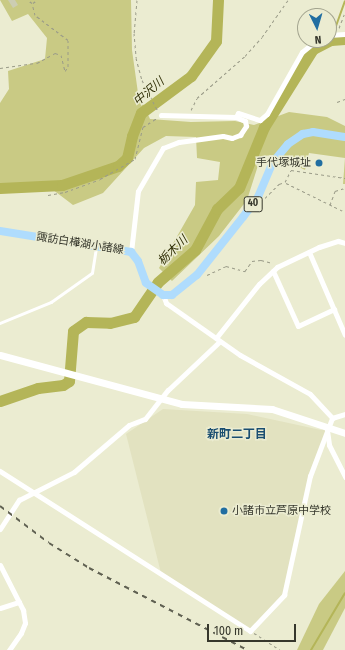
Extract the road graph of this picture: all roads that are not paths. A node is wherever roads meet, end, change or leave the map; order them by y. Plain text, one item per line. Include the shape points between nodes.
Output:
1 (307, 48) edge
2 (161, 115) road end
3 (236, 117) junction
4 (345, 136) edge
5 (0, 231) edge
6 (345, 244) edge
7 (97, 246) junction
8 (131, 252) junction
9 (309, 252) junction
10 (273, 270) junction
11 (163, 295) junction
12 (334, 309) junction
13 (0, 323) edge
14 (345, 335) edge
15 (218, 339) junction
16 (0, 355) edge
17 (160, 399) junction
18 (345, 414) edge
19 (332, 418) junction
20 (327, 427) junction
21 (345, 433) edge
22 (0, 471) edge
23 (345, 477) edge
24 (34, 491) junction
25 (0, 527) edge
26 (0, 565) edge
27 (19, 602) junction
28 (0, 608) edge
29 (9, 650) edge

1 - 3 street via 302,52 267,114 260,120 238,113
2 - 3 street
3 - 8 street via 246,121 245,130 240,135 179,142 163,148 138,191
4 - 11 main road, 40 via 312,132 303,134 288,144 273,162 256,200 197,275 172,295
5 - 7 main road, 諏訪白樺湖小諸線
6 - 9 street via 338,241
7 - 8 main road, 諏訪白樺湖小諸線
7 - 13 lane via 92,273 51,302
8 - 11 main road, 諏訪白樺湖小諸線 via 138,261 146,283
9 - 10 street
9 - 12 street
10 - 12 street via 298,326
10 - 15 street
11 - 15 street via 166,303
12 - 14 street
15 - 17 street
15 - 19 street via 258,367 278,375 310,394
16 - 17 street
17 - 20 street via 200,407 272,408
17 - 24 street via 145,419 129,425 74,472
18 - 19 street
19 - 20 street
20 - 21 street
20 - 23 street via 329,445
20 - 24 street via 310,476 284,595 250,631
22 - 24 street
24 - 25 street via 14,504
26 - 27 street
27 - 28 street
27 - 29 street via 25,623

